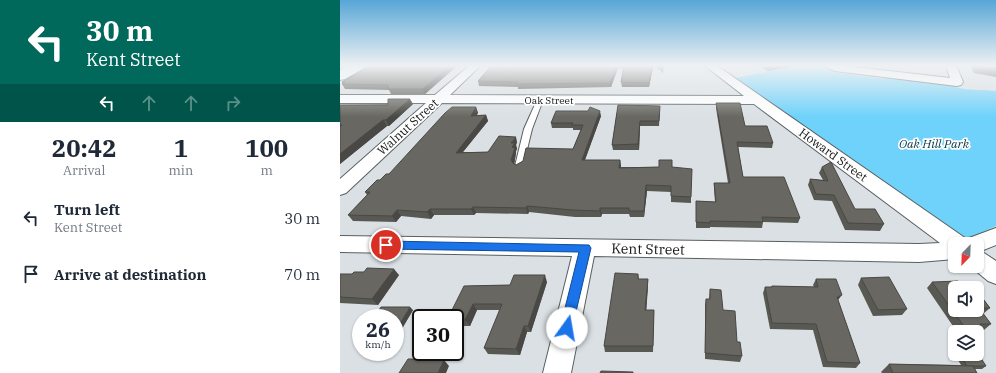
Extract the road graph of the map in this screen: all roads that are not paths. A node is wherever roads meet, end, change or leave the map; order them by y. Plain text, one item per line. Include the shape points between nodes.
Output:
1 (457, 82) edge
2 (733, 82) edge
3 (340, 99) edge
4 (438, 100) junction
5 (540, 100) junction
6 (758, 100) junction
7 (519, 166) edge
8 (340, 189) edge
9 (996, 236) edge
10 (948, 237) edge
11 (984, 241) edge
12 (340, 244) edge
13 (585, 248) junction
14 (948, 251) edge
15 (984, 265) edge
16 (996, 274) edge
17 (557, 373) edge

1 - 4 street, Walnut Street
2 - 6 street, Howard Street
3 - 4 street, Oak Street
4 - 5 street, Oak Street
4 - 8 street, Walnut Street
5 - 6 street, Oak Street
5 - 7 lane via 528,129
6 - 10 street, Howard Street
9 - 11 street
12 - 13 street, Kent Street
13 - 14 street, Kent Street via 919,254
13 - 17 street
15 - 16 street

